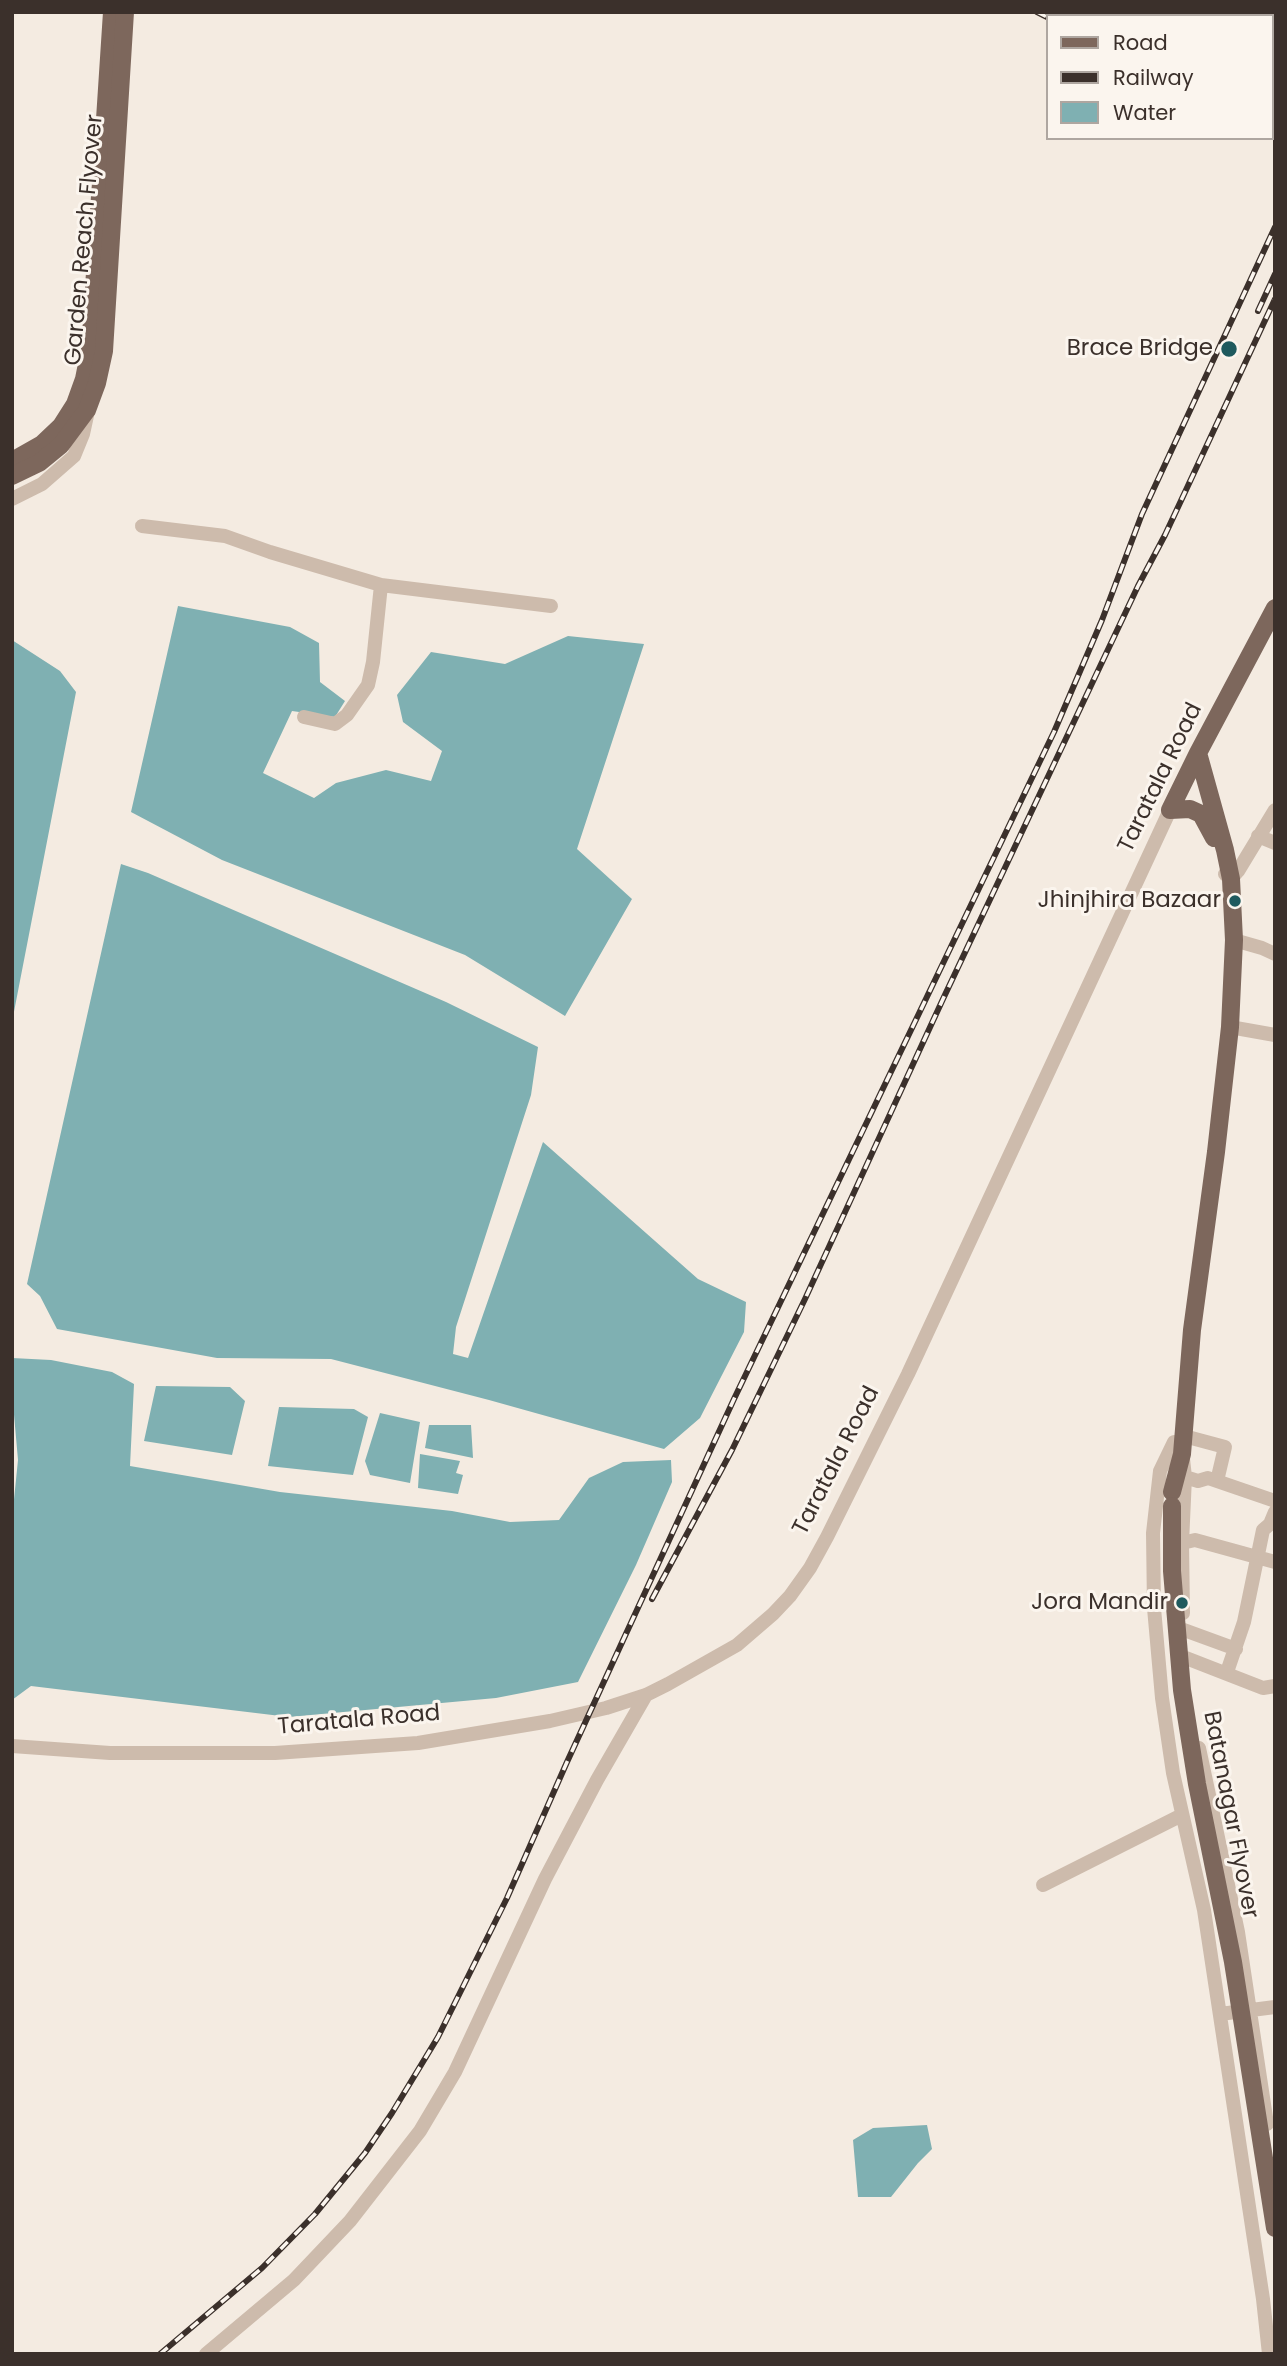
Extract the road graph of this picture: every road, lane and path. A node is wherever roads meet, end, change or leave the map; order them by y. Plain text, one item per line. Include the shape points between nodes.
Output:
1 (112, 12) edge
2 (123, 12) edge
3 (12, 461) edge
4 (12, 476) edge
5 (12, 499) edge
6 (142, 526) dead end
7 (381, 585) junction
8 (551, 606) dead end
9 (1275, 609) edge
10 (304, 717) dead end
11 (1198, 753) junction
12 (1170, 810) junction
13 (1275, 810) edge
14 (1258, 836) junction
15 (1275, 844) edge
16 (1226, 875) junction
17 (1234, 940) junction
18 (1275, 954) edge
19 (1230, 1027) junction
20 (1275, 1035) edge
21 (1180, 1444) junction
22 (1185, 1477) junction
23 (1217, 1481) junction
24 (1275, 1501) edge
25 (1275, 1512) edge
26 (1182, 1543) junction
27 (1257, 1557) junction
28 (1275, 1562) edge
29 (1184, 1630) junction
30 (1236, 1649) junction
31 (1186, 1658) junction
32 (1227, 1672) junction
33 (1275, 1686) edge
34 (646, 1695) junction
35 (12, 1746) edge
36 (1182, 1815) junction
37 (1043, 1885) dead end
38 (1275, 2007) edge
39 (1251, 2009) junction
40 (1220, 2014) junction
41 (1275, 2174) edge
42 (1275, 2228) edge
43 (206, 2354) edge
44 (1269, 2354) edge

1 - 3 main road, Garden Reach Flyover via 90,349 84,379 61,426 42,444
2 - 4 main road, Garden Reach Flyover, bridge via 104,351 97,383 87,410 61,445
2 - 5 street via 105,292 83,435 74,456 61,469
6 - 7 street via 225,536
7 - 8 street
7 - 10 street via 368,685 347,715 335,723
9 - 11 main road, Taratala Road
11 - 12 main road, Taratala Road
11 - 16 main road via 1220,827
12 - 16 main road via 1190,809 1201,814 1212,831
12 - 34 street, Taratala Road via 914,1361 810,1568 773,1614 737,1645
13 - 14 street
14 - 15 street
14 - 16 street
16 - 17 main road
16 - 21 main road via 1221,1040 1185,1333
17 - 18 street
17 - 19 main road
19 - 20 street
19 - 21 main road
21 - 22 street
21 - 23 street via 1225,1447
21 - 36 street via 1160,1471 1156,1493 1153,1596 1162,1698
21 - 42 main road, Batanagar Flyover, bridge via 1172,1499 1172,1571 1182,1690 1231,1949
22 - 23 street
22 - 26 street
23 - 24 street
25 - 27 street via 1263,1530
26 - 27 street via 1195,1539
26 - 29 street
27 - 28 street
27 - 30 street
29 - 30 street
29 - 31 street
30 - 32 street
31 - 32 street
31 - 39 street via 1196,1737
32 - 33 street via 1264,1688
34 - 35 street, Taratala Road via 550,1721 418,1743 275,1753 110,1754
34 - 43 street via 545,1879 455,2072 420,2130 350,2221 304,2270
36 - 37 street
36 - 40 street via 1204,1910
38 - 39 street
39 - 40 street
39 - 41 street
40 - 44 street

